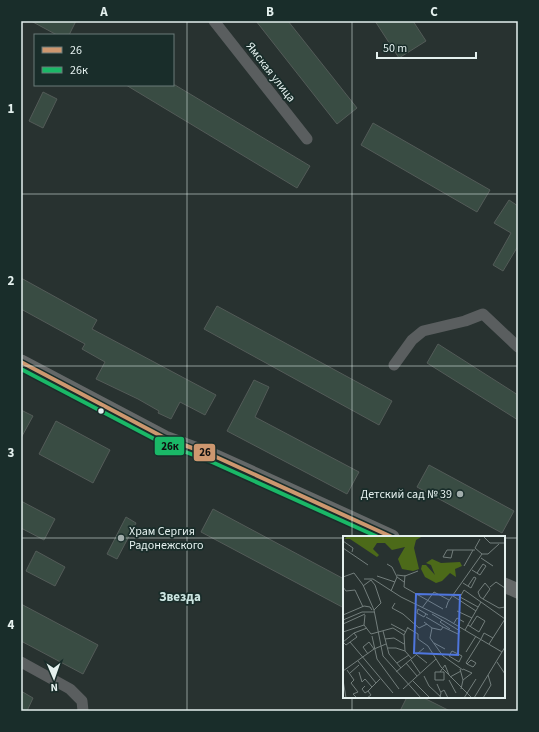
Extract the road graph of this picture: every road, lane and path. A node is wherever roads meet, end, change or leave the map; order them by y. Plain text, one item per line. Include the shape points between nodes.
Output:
1 (214, 21) edge
2 (307, 139) dead end
3 (518, 347) edge
4 (21, 362) edge
5 (394, 365) dead end
6 (390, 536) edge
7 (505, 585) edge
8 (518, 591) edge
9 (21, 662) edge
10 (83, 711) edge

1 - 2 street, Ямская улица
3 - 5 street via 483,314 424,331 412,340
4 - 6 street via 165,438 214,456
7 - 8 street
9 - 10 street via 70,689 82,701

